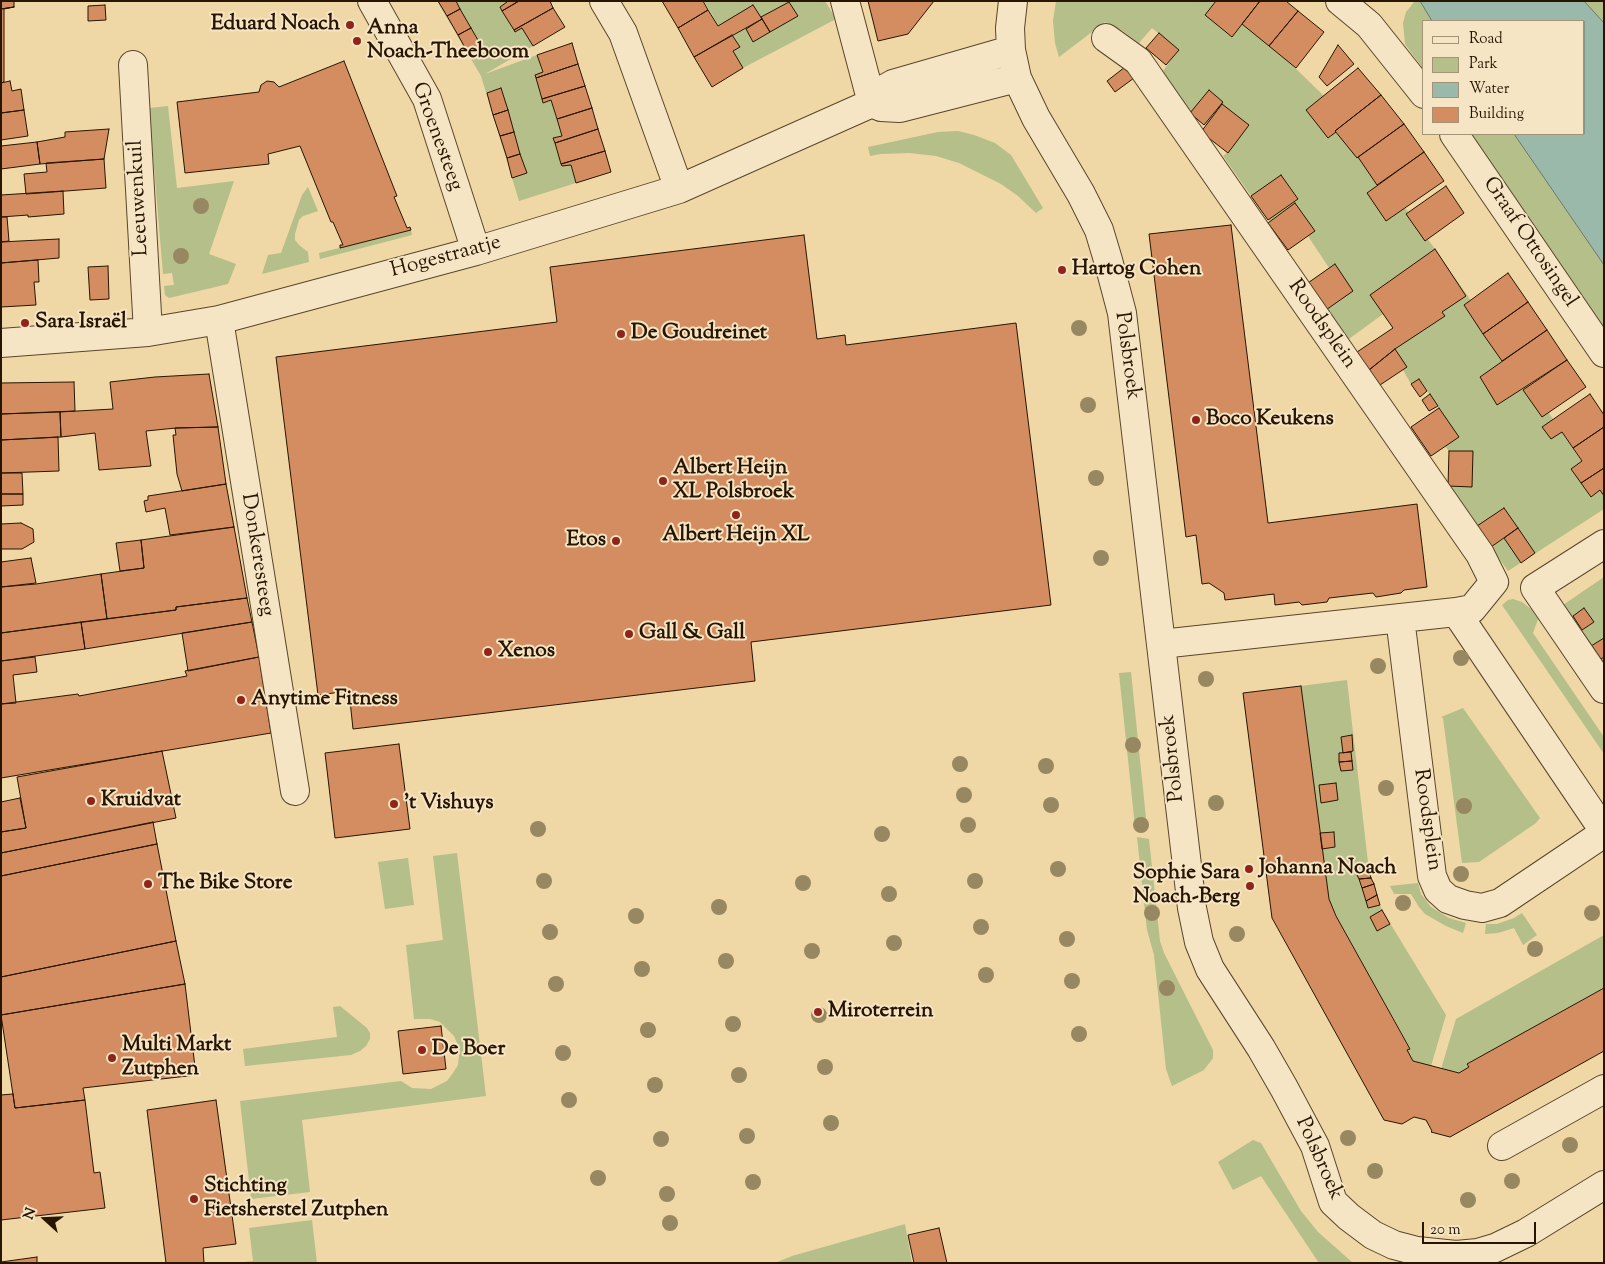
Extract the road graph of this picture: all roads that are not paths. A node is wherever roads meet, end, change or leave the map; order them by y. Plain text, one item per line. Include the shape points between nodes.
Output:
1 (372, 1) edge
2 (604, 1) edge
3 (845, 1) edge
4 (1013, 1) edge
5 (1340, 1) edge
6 (1106, 38) dead end
7 (1011, 50) junction
8 (132, 65) dead end
9 (1017, 78) junction
10 (1422, 91) edge
11 (872, 103) junction
12 (1455, 135) edge
13 (680, 189) junction
14 (476, 251) junction
15 (219, 320) junction
16 (148, 332) junction
17 (1, 343) edge
18 (1604, 353) edge
19 (1604, 544) edge
20 (1456, 612) junction
21 (1400, 618) junction
22 (1161, 644) junction
23 (1604, 689) edge
24 (295, 791) dead end
25 (1604, 832) edge
26 (1604, 1089) edge
27 (1502, 1146) dead end
28 (1604, 1185) edge
29 (1416, 1257) edge

1 - 14 street, Groenesteeg via 427,99
2 - 13 street via 623,33
3 - 11 street
4 - 7 street, Polsbroek
5 - 10 street via 1369,25
6 - 20 street, Roodsplein via 1138,61 1480,554 1494,582 1472,609
7 - 9 street, Polsbroek
7 - 11 street, Hogestraatje via 893,84
8 - 16 street, Leeuwenkuil
9 - 11 street via 900,108
9 - 22 street, Polsbroek via 1099,230 1122,313
11 - 13 street, Hogestraatje
12 - 18 street, Graaf Ottosingel
13 - 14 street, Hogestraatje
14 - 15 street, Hogestraatje
15 - 16 street, Hogestraatje
15 - 24 street, Donkeresteeg
16 - 17 street, Hogestraatje
19 - 23 street via 1535,588
20 - 21 street, Roodsplein
20 - 25 street, Roodsplein
21 - 22 street, Roodsplein
21 - 25 street, Roodsplein via 1432,876 1438,890 1448,899 1465,905 1482,908 1500,903
22 - 29 street, Polsbroek via 1192,908 1199,942 1210,969 1261,1048 1315,1146 1333,1202 1374,1236
26 - 27 street
28 - 29 street, Polsbroek via 1526,1233 1495,1248 1478,1253

